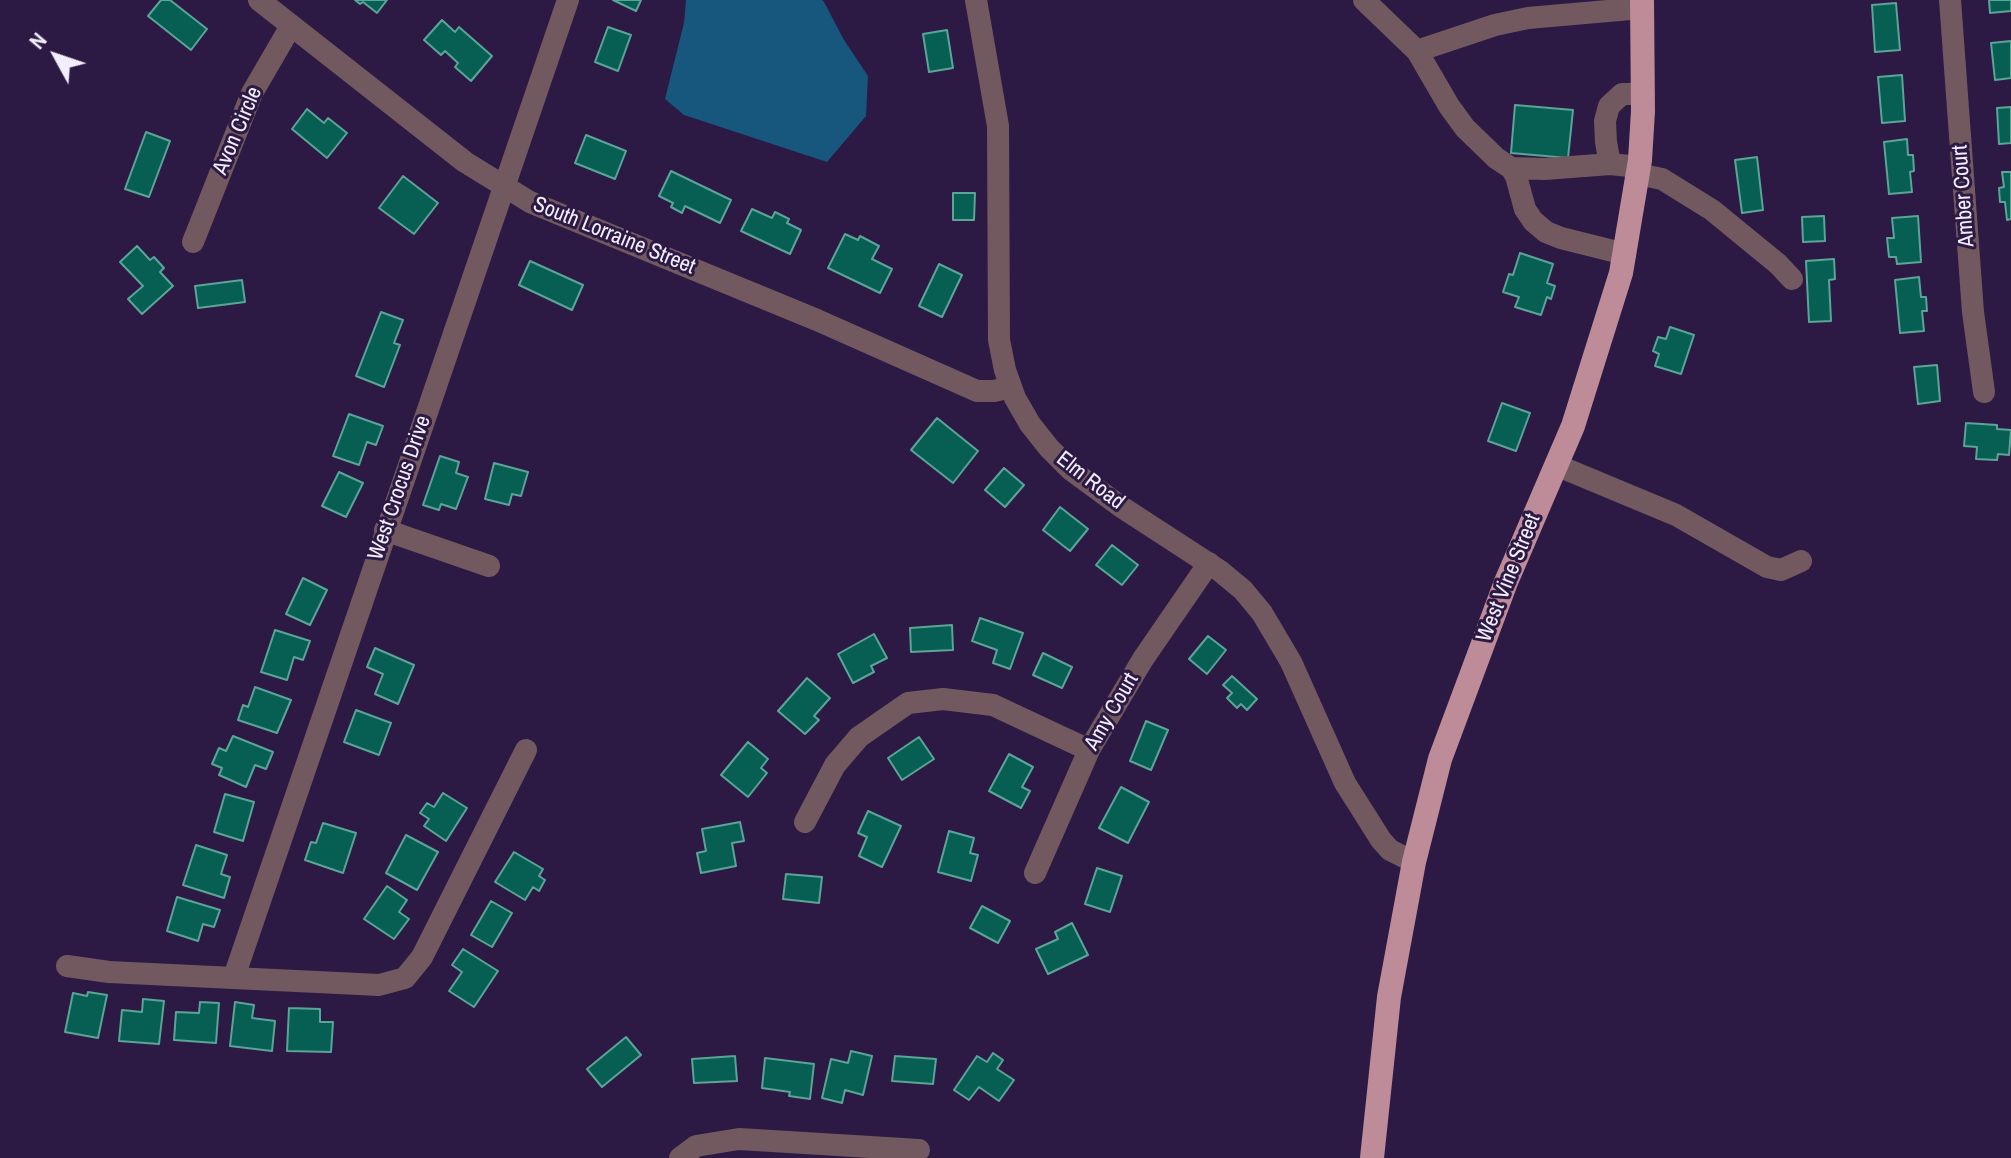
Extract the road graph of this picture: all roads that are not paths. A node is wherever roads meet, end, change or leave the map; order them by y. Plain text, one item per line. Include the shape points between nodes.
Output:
1 (259, 0) edge
2 (568, 0) edge
3 (976, 0) edge
4 (1364, 0) edge
5 (1950, 0) edge
6 (1642, 4) edge
7 (291, 26) junction
8 (1417, 51) junction
9 (1643, 94) junction
10 (1610, 164) junction
11 (1511, 168) junction
12 (1638, 170) junction
13 (503, 187) junction
14 (193, 242) dead end
15 (1625, 254) junction
16 (1792, 279) dead end
17 (1011, 387) junction
18 (1984, 392) dead end
19 (1556, 465) junction
20 (385, 530) junction
21 (1801, 561) dead end
22 (1209, 563) junction
23 (489, 566) dead end
24 (526, 750) dead end
25 (1089, 750) junction
26 (805, 822) dead end
27 (1414, 862) junction
28 (1035, 873) dead end
29 (67, 966) dead end
30 (234, 977) junction
31 (919, 1150) dead end
32 (824, 1151) edge
33 (680, 1158) edge
34 (1372, 1158) edge

1 - 7 street, South Lorraine Street
2 - 13 street, West Crocus Drive
3 - 17 street, Elm Road via 998,126 997,311
4 - 8 street
5 - 18 street, Amber Court via 1973,312
6 - 8 street via 1528,18
6 - 9 main road, West Vine Street
7 - 13 street, South Lorraine Street
7 - 14 street, Avon Circle via 252,93
8 - 11 street via 1465,128
9 - 10 street via 1622,94 1609,106 1605,121
9 - 12 main road, West Vine Street
10 - 11 street
10 - 12 street
11 - 15 street via 1525,209 1546,232
12 - 15 main road, West Vine Street
12 - 16 street via 1712,210
13 - 17 street, South Lorraine Street via 977,391
13 - 20 street, West Crocus Drive
15 - 19 main road, West Vine Street via 1594,365
17 - 22 street, Elm Road via 1030,424 1071,470
19 - 21 street via 1676,515 1767,567 1781,570
19 - 27 main road, West Vine Street via 1440,759
20 - 23 street
20 - 30 street, West Crocus Drive
22 - 25 street, Amy Court
22 - 27 street, Elm Road via 1262,613 1291,662 1345,783 1381,840
24 - 30 street via 422,957 405,978 379,985
25 - 26 street via 993,705 943,699 908,703 859,737 835,765
25 - 28 street, Amy Court
27 - 34 main road, West Vine Street via 1389,997
29 - 30 street
31 - 32 street
32 - 33 street via 739,1139 696,1146

